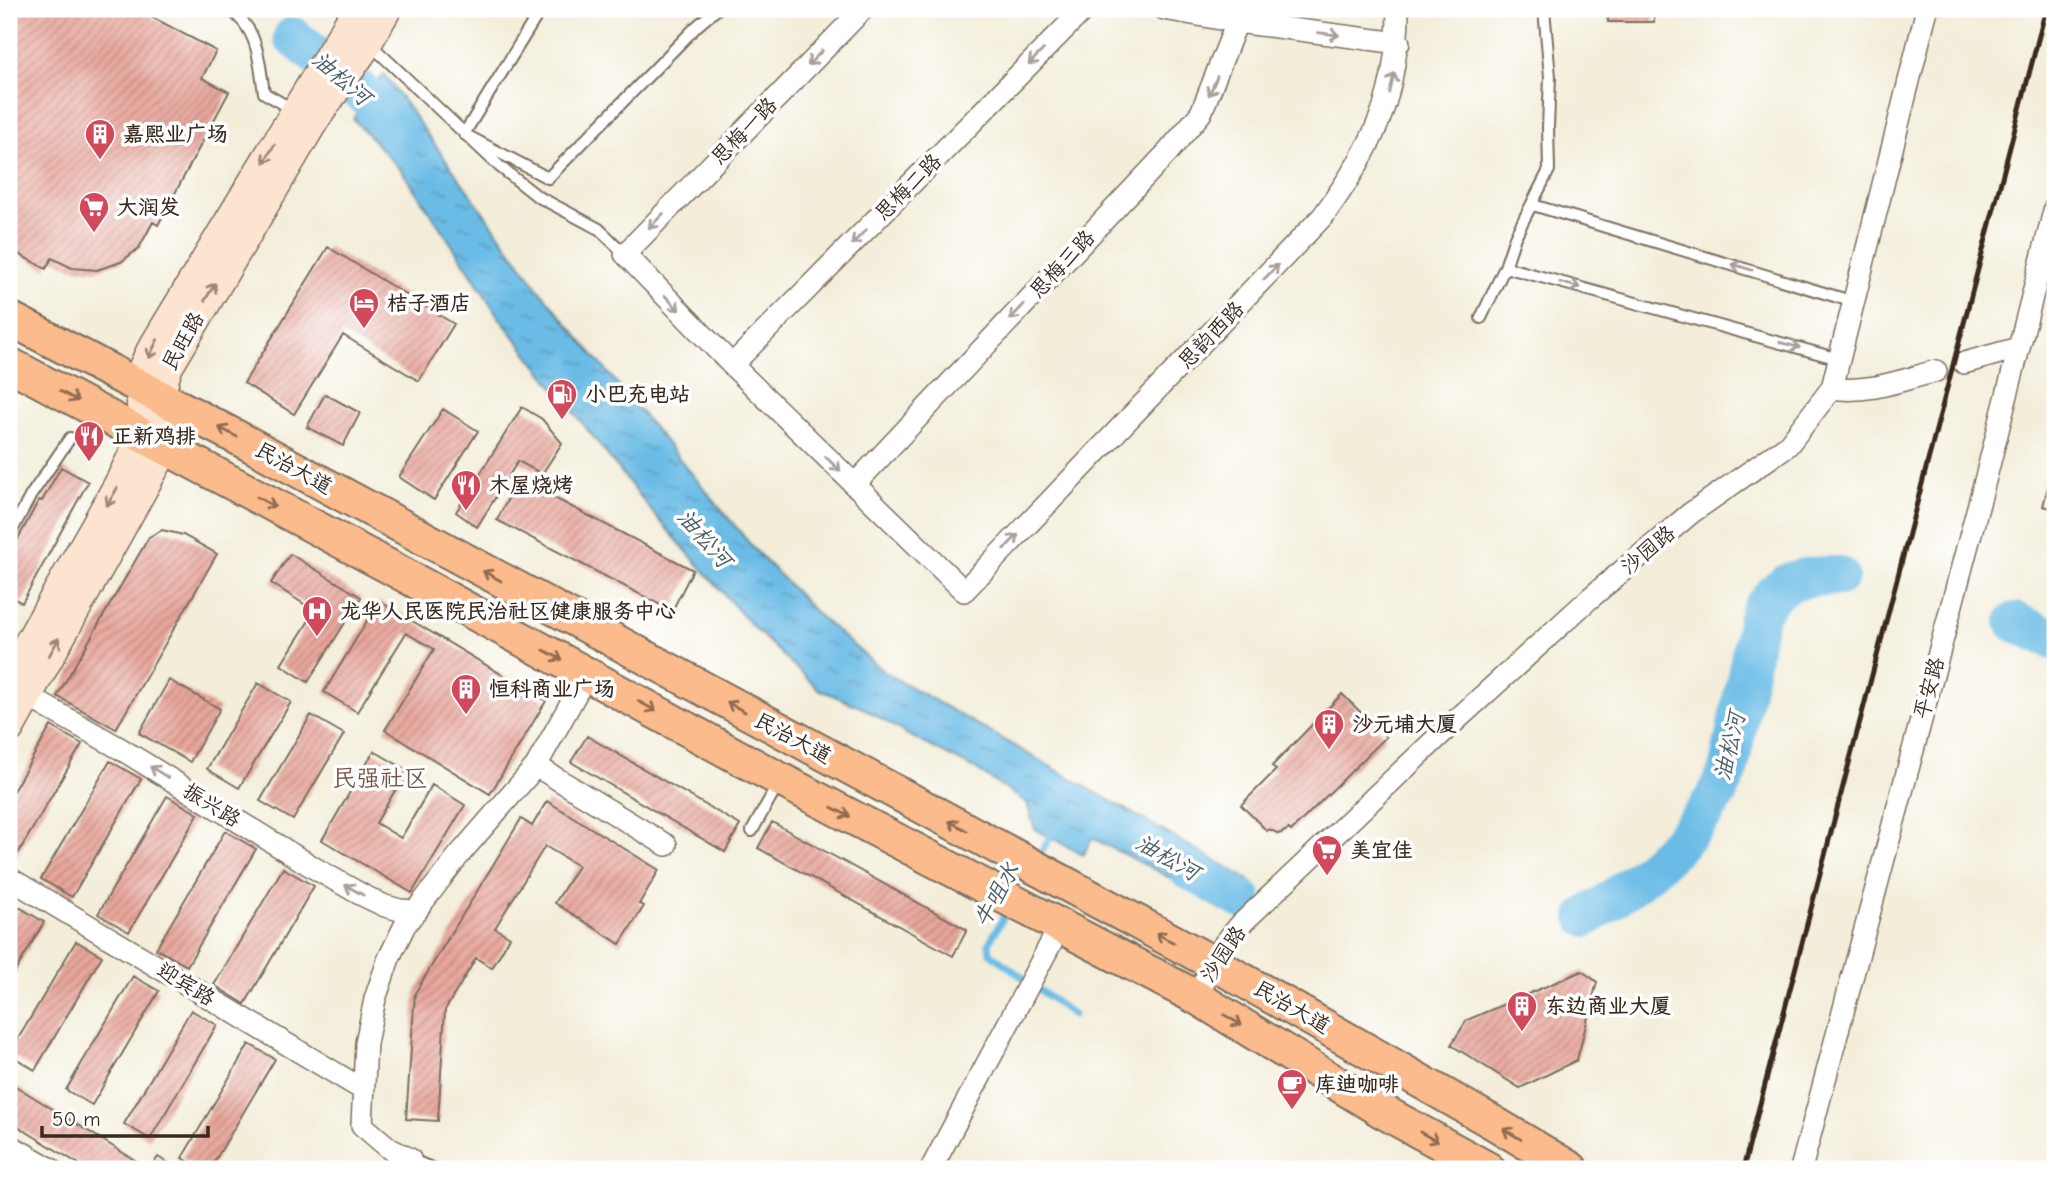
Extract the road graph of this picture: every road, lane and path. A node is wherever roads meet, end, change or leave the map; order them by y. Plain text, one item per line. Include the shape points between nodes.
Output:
1 (229, 9) edge
2 (386, 9) edge
3 (541, 9) edge
4 (717, 9) edge
5 (863, 9) edge
6 (1084, 9) edge
7 (1164, 9) edge
8 (1398, 9) edge
9 (1544, 9) edge
10 (1927, 9) edge
11 (1237, 22) junction
12 (352, 28) edge
13 (1399, 43) junction
14 (309, 109) junction
15 (464, 134) junction
16 (1533, 205) junction
17 (2055, 207) edge
18 (625, 254) junction
19 (1505, 267) junction
20 (1854, 302) junction
21 (9, 318) edge
22 (1481, 318) dead end
23 (2018, 348) junction
24 (1839, 359) junction
25 (1964, 363) dead end
26 (9, 364) edge
27 (732, 365) junction
28 (1936, 371) dead end
29 (1832, 388) junction
30 (150, 392) junction
31 (70, 438) dead end
32 (151, 441) junction
33 (854, 485) junction
34 (9, 536) edge
35 (587, 674) junction
36 (15, 688) edge
37 (9, 728) edge
38 (536, 766) junction
39 (780, 780) junction
40 (752, 831) dead end
41 (666, 845) dead end
42 (9, 878) edge
43 (422, 916) junction
44 (1052, 922) junction
45 (1213, 963) junction
46 (1196, 997) junction
47 (362, 1089) junction
48 (9, 1145) edge
49 (410, 1159) joint
50 (51, 1169) edge
51 (434, 1169) edge
52 (932, 1169) edge
53 (1488, 1169) edge
54 (1571, 1169) edge
55 (1801, 1169) edge

1 - 14 lane via 248,25 255,39 264,93
2 - 12 main road, 民旺路
3 - 15 lane
4 - 15 lane via 548,178
5 -> 18 street, 思梅一路
6 -> 27 street, 思梅二路
7 - 11 street
8 - 13 street, 思韵西路
9 - 16 lane via 1550,78 1549,170
10 - 20 street, 沙园路
11 -> 13 street
11 -> 33 street, 思梅三路 via 1201,113
12 - 14 main road, 民旺路
12 - 15 lane
33 -> 13 street, 思韵西路 via 964,591 1323,216 1375,134
14 - 30 main road, 民旺路 via 158,339 144,367
15 - 18 lane via 537,196 599,229
16 - 19 lane via 1514,237
20 -> 16 lane
17 - 23 street, 平安路
18 -> 27 street
19 - 22 lane
19 -> 24 lane
20 - 24 street, 沙园路
21 - 30 main road, 民治大道
23 - 25 street
23 - 55 street, 平安路
24 - 29 street, 沙园路
26 -> 32 main road, 民治大道
27 -> 33 street
28 - 29 street via 1878,387
29 - 45 street, 沙园路 via 1788,445 1692,513 1440,735 1241,924
30 - 32 main road, 民旺路 via 143,422
45 -> 30 main road, 民治大道
31 - 34 lane
32 -> 35 main road, 民治大道
32 - 36 main road, 民旺路 via 119,485
35 - 38 street
35 -> 39 main road, 民治大道
36 - 37 main road, 民旺路
43 -> 36 street, 振兴路 via 362,895
38 - 41 street
38 - 43 street via 459,855
39 - 40 lane
39 -> 44 main road, 民治大道
42 - 47 street, 迎宾路
43 - 47 street via 405,925 389,958 375,999
44 - 46 main road, 民治大道
44 - 52 street via 1038,967
45 - 46 street, 沙园路
54 -> 45 main road, 民治大道
46 -> 53 main road, 民治大道 via 1382,1111
47 - 49 street via 362,1125
48 - 50 street
49 - 51 lane

